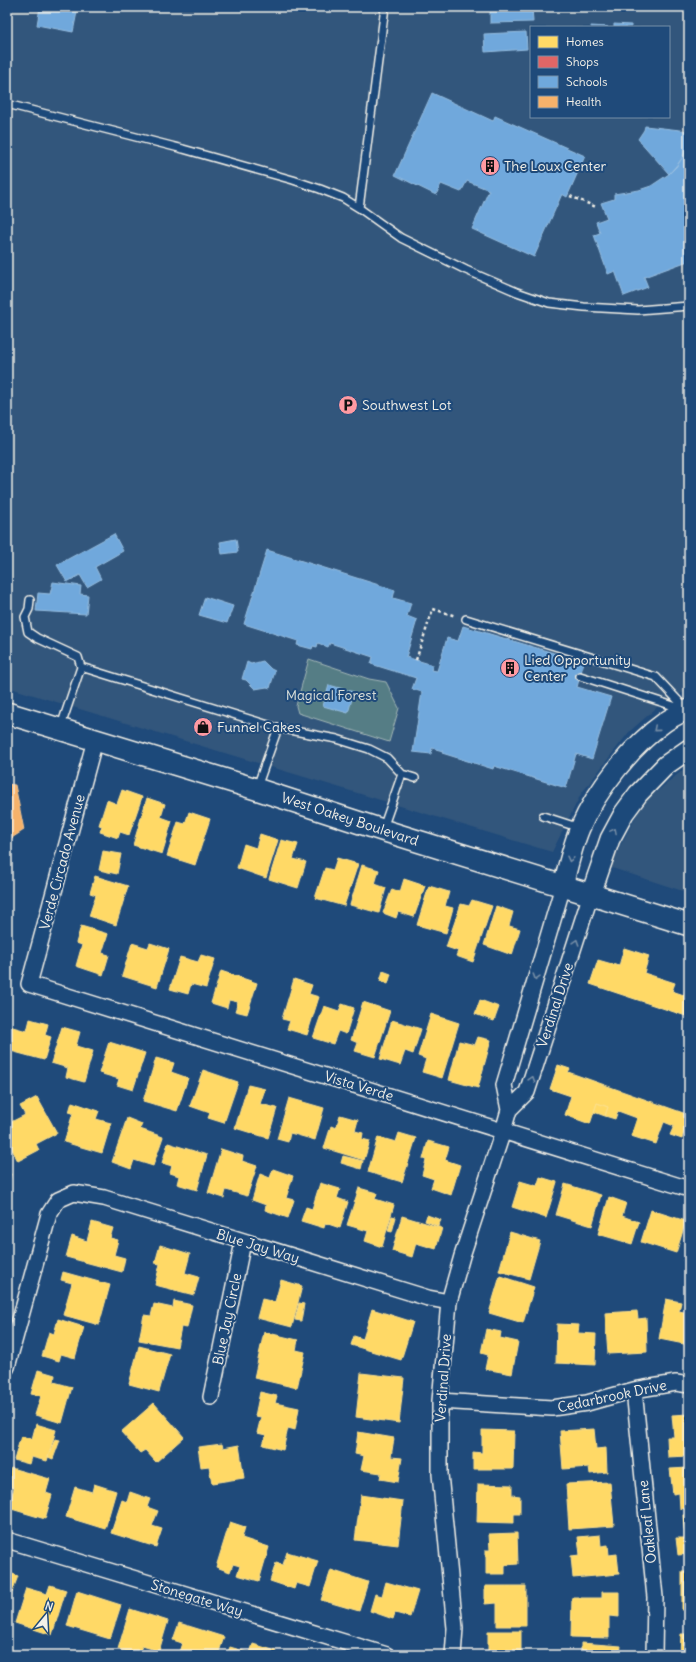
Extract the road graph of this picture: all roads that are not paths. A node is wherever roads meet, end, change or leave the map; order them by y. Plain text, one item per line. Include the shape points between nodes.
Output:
1 (385, 7) edge
2 (7, 104) edge
3 (360, 208) junction
4 (689, 306) edge
5 (30, 600) dead end
6 (466, 619) road end
7 (82, 667) junction
8 (580, 676) dead end
9 (688, 710) edge
10 (8, 712) edge
11 (278, 728) junction
12 (60, 729) junction
13 (95, 740) junction
14 (689, 749) edge
15 (402, 774) junction
16 (414, 778) dead end
17 (256, 789) junction
18 (543, 816) dead end
19 (580, 828) junction
20 (382, 830) junction
21 (563, 886) junction
22 (591, 894) junction
23 (689, 925) edge
24 (29, 984) joint
25 (509, 1110) junction
26 (503, 1131) junction
27 (689, 1188) edge
28 (244, 1242) junction
29 (449, 1302) junction
30 (7, 1367) edge
31 (689, 1385) edge
32 (634, 1390) junction
33 (211, 1397) dead end
34 (440, 1401) junction
35 (7, 1540) edge
36 (387, 1655) edge
37 (454, 1655) edge
38 (654, 1655) edge

1 - 3 lane
2 - 3 lane via 293,180 343,198
3 - 4 lane via 401,238 466,270 549,303 638,310
5 - 7 lane via 26,616 28,632 78,657
6 - 9 lane via 656,676
7 - 11 lane
7 - 12 lane
8 - 9 lane
9 -> 19 street via 665,722 635,748 589,808
10 - 12 main road, West Oakey Boulevard
11 - 15 lane via 337,739 369,749 387,758
11 - 17 lane
12 - 13 main road, West Oakey Boulevard
13 - 17 main road, West Oakey Boulevard
13 - 24 street, Verde Circado Avenue
22 -> 14 street via 610,839 624,813 666,764
15 - 16 lane
15 - 20 lane
17 - 20 main road, West Oakey Boulevard
18 - 19 lane
19 -> 21 street
20 - 21 main road, West Oakey Boulevard
21 - 22 main road, West Oakey Boulevard
21 -> 25 street, Verdinal Drive via 504,1085
22 - 23 main road, West Oakey Boulevard
25 -> 22 street, Verdinal Drive via 527,1092
24 - 26 street, Vista Verde
25 - 26 street, Verdinal Drive
26 - 27 street, Vista Verde
26 - 29 street, Verdinal Drive
28 - 29 street, Blue Jay Way via 428,1298
28 - 30 street, Blue Jay Way via 104,1198 74,1193 66,1195 58,1200 48,1214
28 - 33 street, Blue Jay Circle
29 - 34 street, Verdinal Drive
31 - 32 street, Cedarbrook Drive via 676,1383
32 - 34 street, Cedarbrook Drive via 587,1403 552,1408
32 - 38 street, Oakleaf Lane via 655,1597
34 - 37 street, Verdinal Drive via 440,1474 455,1628
35 - 36 street, Stonegate Way

